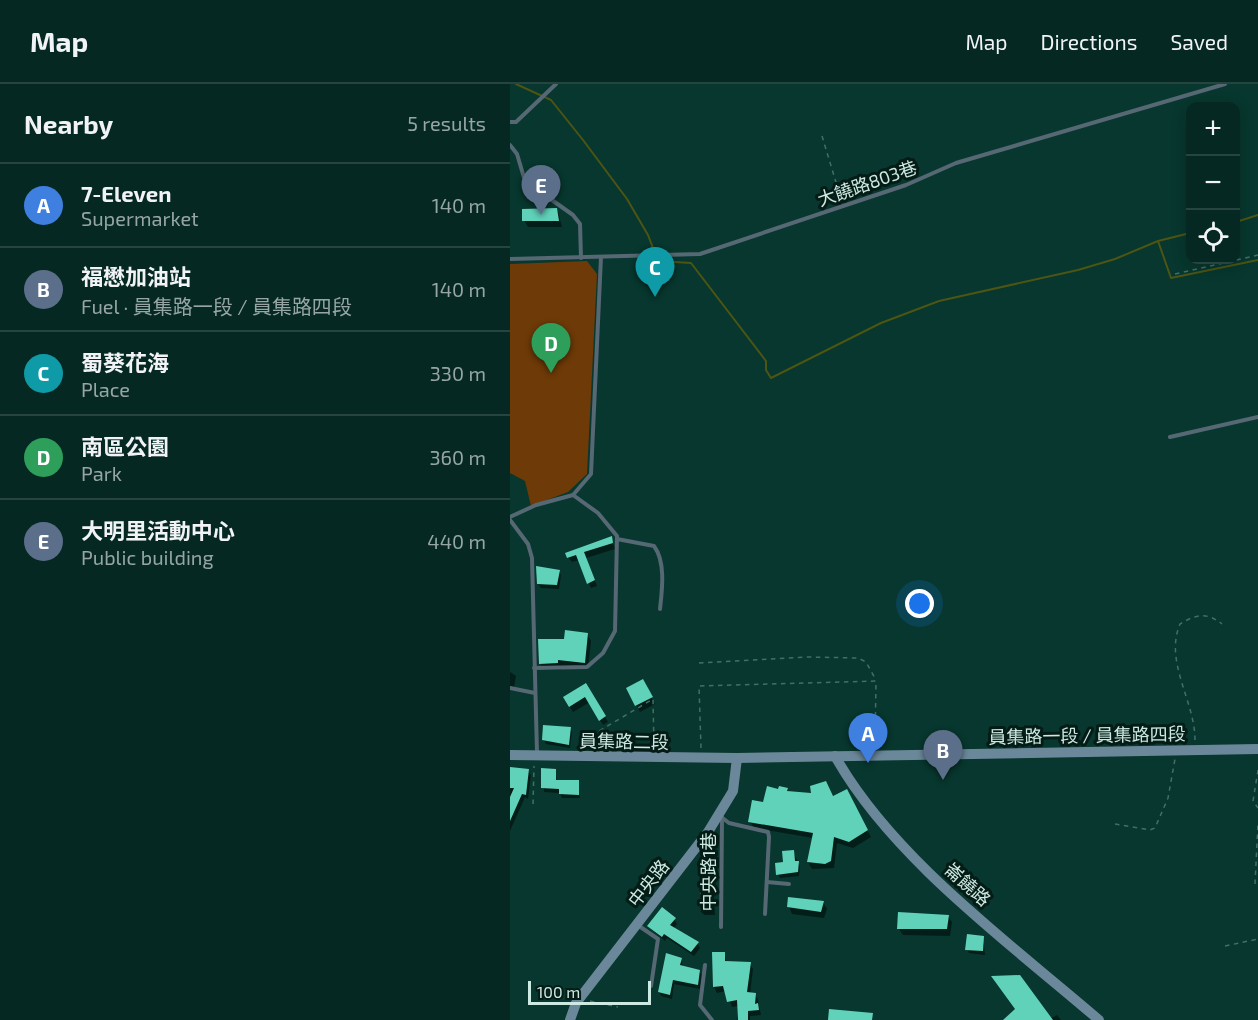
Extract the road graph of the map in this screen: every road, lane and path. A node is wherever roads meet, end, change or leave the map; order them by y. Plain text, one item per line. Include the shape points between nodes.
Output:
1 (556, 84) edge
2 (1226, 84) edge
3 (510, 122) edge
4 (822, 136) dead end
5 (510, 145) edge
6 (843, 205) junction
7 (1258, 255) edge
8 (601, 257) junction
9 (581, 258) junction
10 (510, 259) edge
11 (1174, 274) dead end
12 (1258, 417) edge
13 (1170, 437) dead end
14 (573, 495) junction
15 (510, 519) edge
16 (617, 539) junction
17 (660, 609) dead end
18 (1222, 624) dead end
19 (699, 663) dead end
20 (534, 668) junction
21 (876, 681) junction
22 (510, 688) edge
23 (535, 693) junction
24 (584, 740) dead end
25 (1176, 749) junction
26 (1195, 749) junction
27 (1258, 749) edge
28 (510, 755) edge
29 (875, 755) junction
30 (835, 756) junction
31 (537, 757) junction
32 (654, 758) junction
33 (701, 758) junction
34 (737, 758) junction
35 (1258, 770) edge
36 (532, 804) dead end
37 (1258, 808) edge
38 (721, 816) junction
39 (1258, 823) edge
40 (1115, 824) dead end
41 (767, 882) junction
42 (789, 884) dead end
43 (1255, 884) dead end
44 (765, 914) dead end
45 (637, 924) junction
46 (721, 927) dead end
47 (1258, 939) edge
48 (1226, 946) dead end
49 (705, 965) dead end
50 (651, 986) dead end
51 (579, 999) junction
52 (618, 1007) dead end
53 (570, 1020) edge
54 (712, 1020) edge
55 (1099, 1020) edge

1 - 3 lane via 516,122
2 - 6 lane, 大饒路803巷 via 956,164
4 - 6 path
5 - 9 lane via 525,181 580,224
6 - 8 lane, 大饒路803巷 via 700,254
7 - 11 path
8 - 9 lane, 大饒路803巷
8 - 14 lane via 591,474
9 - 10 lane, 大饒路803巷
12 - 13 lane
14 - 15 lane via 536,505
14 - 16 lane via 614,529
15 - 20 lane via 528,544 532,558
16 - 17 lane via 654,546 658,551
16 - 20 lane via 615,631 603,653 587,667
18 - 26 path via 1206,614 1184,621 1177,630 1174,656 1190,702
19 - 21 path via 858,658 870,667
20 - 23 lane
21 - 29 path
21 - 33 path via 699,686
22 - 23 lane
23 - 31 lane
24 - 32 path via 653,699
25 - 26 main road, 員集路一段 / 員集路四段
25 - 29 main road, 員集路一段 / 員集路四段
25 - 40 path via 1168,798 1155,828
26 - 27 main road, 員集路一段 / 員集路四段
28 - 31 main road, 員集路二段
29 - 30 main road, 員集路一段 / 員集路四段
30 - 34 main road, 員集路一段 / 員集路四段
30 - 55 main road, 崙饒路 via 900,845
31 - 32 main road, 員集路二段
31 - 36 path
32 - 33 main road, 員集路二段
33 - 34 main road, 員集路二段
34 - 38 main road, 中央路 via 733,791
35 - 37 path via 1253,801
38 - 41 lane, 中央路1巷 via 729,823 768,832
38 - 45 main road, 中央路
38 - 46 lane, 中央路1巷
39 - 43 path
41 - 42 lane
41 - 44 lane, 中央路1巷
45 - 50 lane via 658,939
45 - 51 main road, 中央路
47 - 48 path
49 - 54 lane via 700,1005
51 - 52 path
51 - 53 main road, 中央路

